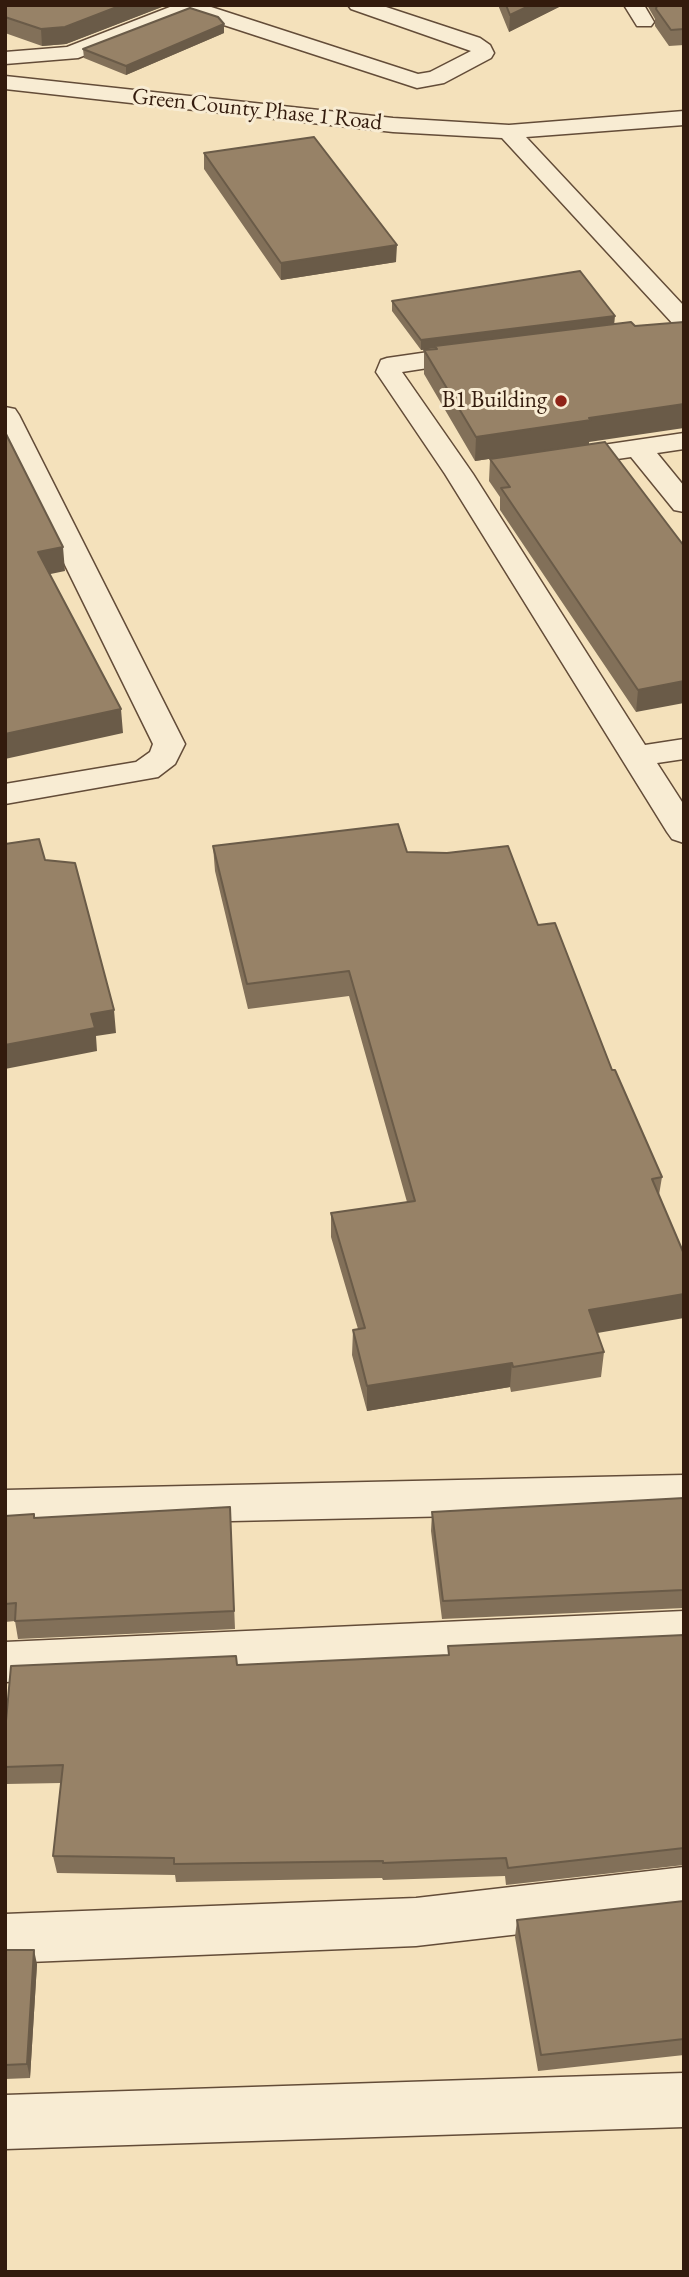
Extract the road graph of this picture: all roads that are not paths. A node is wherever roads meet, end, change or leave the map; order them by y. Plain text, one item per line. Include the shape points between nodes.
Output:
1 (358, 5) edge
2 (192, 6) edge
3 (5, 58) edge
4 (5, 82) edge
5 (684, 118) edge
6 (509, 132) junction
7 (684, 321) edge
8 (684, 328) edge
9 (656, 331) edge
10 (504, 349) edge
11 (5, 415) edge
12 (684, 441) edge
13 (638, 448) junction
14 (542, 462) edge
15 (684, 505) edge
16 (684, 749) edge
17 (638, 756) junction
18 (5, 794) edge
19 (684, 832) edge
20 (684, 1493) edge
21 (5, 1508) edge
22 (684, 1631) edge
23 (5, 1662) edge
24 (684, 1891) edge
25 (5, 1939) edge
26 (684, 2101) edge
27 (5, 2122) edge

1 - 2 street via 473,42 483,53 436,78 417,81
2 - 3 street via 71,53
4 - 6 street, Green County Phase 1 Road via 393,125
5 - 6 street, Green County Phase 1 Road
6 - 7 street
8 - 9 street
10 - 17 street via 396,364 389,369 473,472
11 - 18 street via 169,744 164,757 146,770
12 - 13 street
13 - 14 street
13 - 15 street
16 - 17 street
17 - 19 street
20 - 21 street
22 - 23 street
24 - 25 street via 416,1922
26 - 27 street

